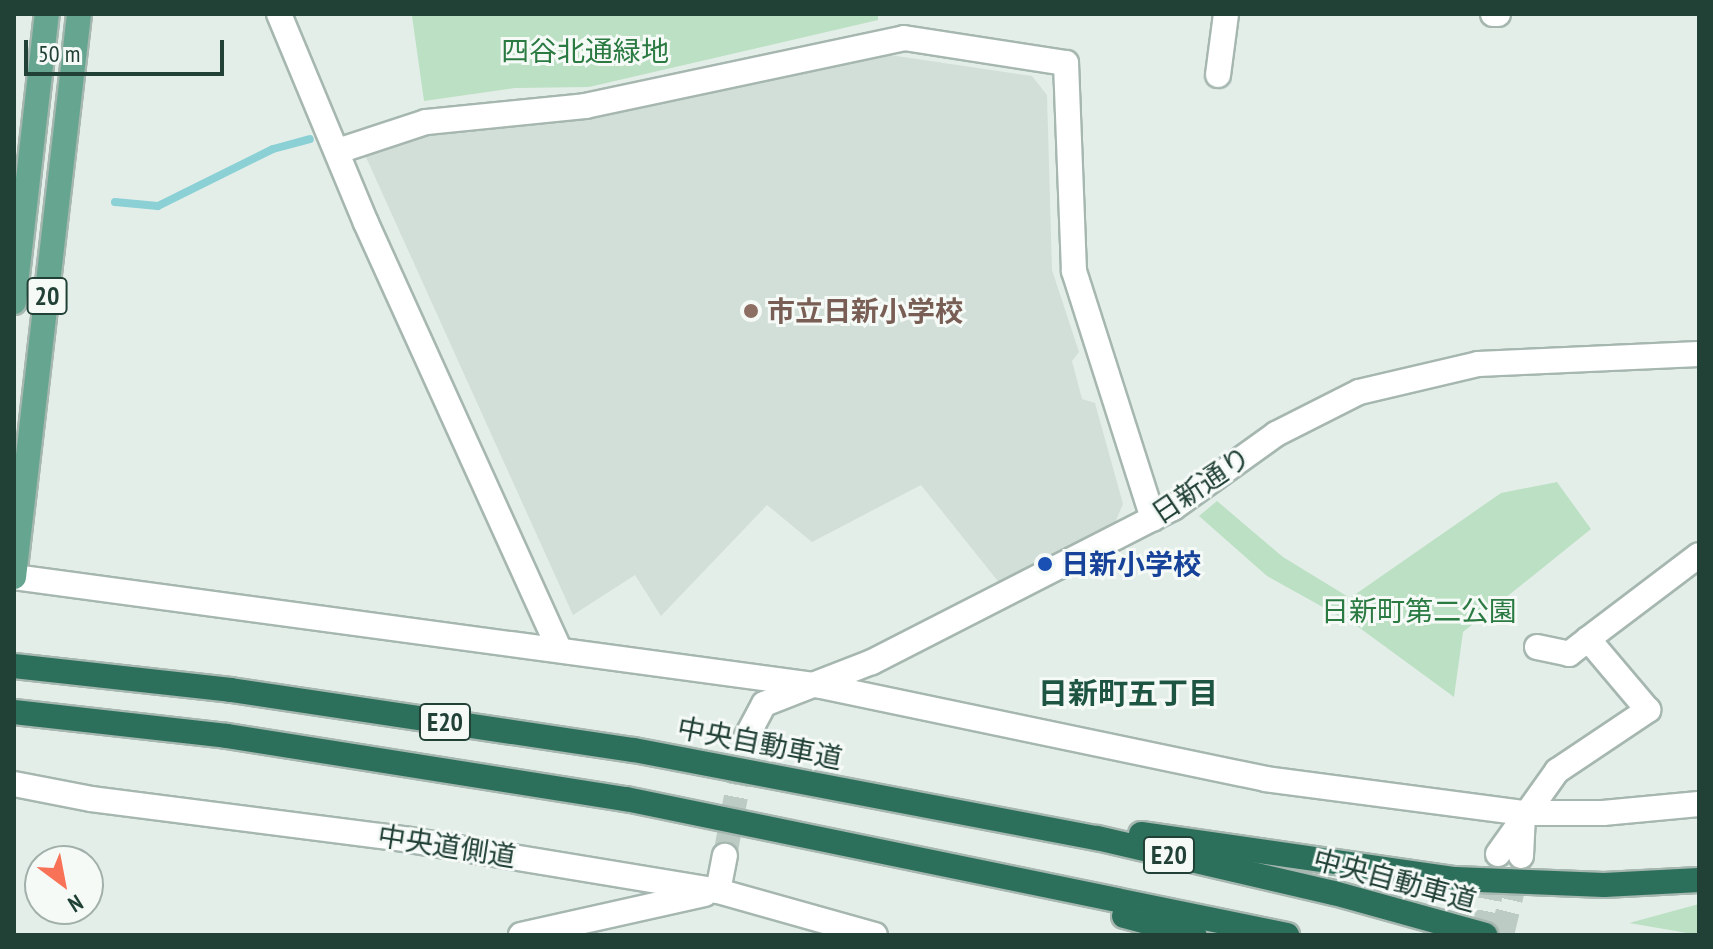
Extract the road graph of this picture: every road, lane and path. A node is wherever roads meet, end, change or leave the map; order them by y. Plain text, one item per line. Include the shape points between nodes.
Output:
1 (47, 14) edge
2 (79, 14) edge
3 (279, 14) edge
4 (1226, 14) edge
5 (1218, 75) dead end
6 (338, 151) junction
7 (14, 302) edge
8 (1699, 354) edge
9 (1153, 519) junction
10 (1699, 555) edge
11 (14, 577) edge
12 (1588, 639) junction
13 (1537, 647) dead end
14 (559, 649) junction
15 (14, 666) edge
16 (821, 686) junction
17 (26, 714) edge
18 (747, 736) tunnel mouth
19 (14, 784) edge
20 (850, 790) junction
21 (1699, 804) edge
22 (1523, 813) junction
23 (824, 838) junction
24 (1510, 855) tunnel mouth
25 (725, 856) tunnel mouth
26 (1699, 880) edge
27 (718, 891) junction
28 (521, 935) edge
29 (875, 935) edge
30 (1195, 935) edge
31 (1287, 935) edge
32 (1485, 935) edge

1 - 7 main road, 20
2 - 11 main road, 20
3 - 6 street
4 - 5 street
6 - 9 street via 426,122 585,106 904,38 1066,63 1074,271
6 - 14 street
8 - 9 street, 日新通り via 1478,364 1396,381 1330,404 1286,428
9 - 16 street, 日新通り
10 - 12 street
11 - 14 street
12 - 13 street via 1569,654
12 - 22 street via 1648,710 1557,771
14 - 16 street
15 - 20 highway, 中央自動車道 / E20 via 246,692 634,750
16 - 18 street, 日新通り via 764,704
16 - 22 street via 1265,779
17 - 23 highway, E20 via 258,741 626,799
19 - 27 street, 中央道側道 via 91,799 410,840
20 - 26 highway via 1455,879 1604,885
20 - 32 highway, 中央自動車道 / E20 via 1097,838 1334,893
21 - 22 street via 1603,813
22 - 24 street
23 - 30 highway
23 - 31 highway, E20
25 - 27 street
27 - 28 street
27 - 29 street, 中央道側道

